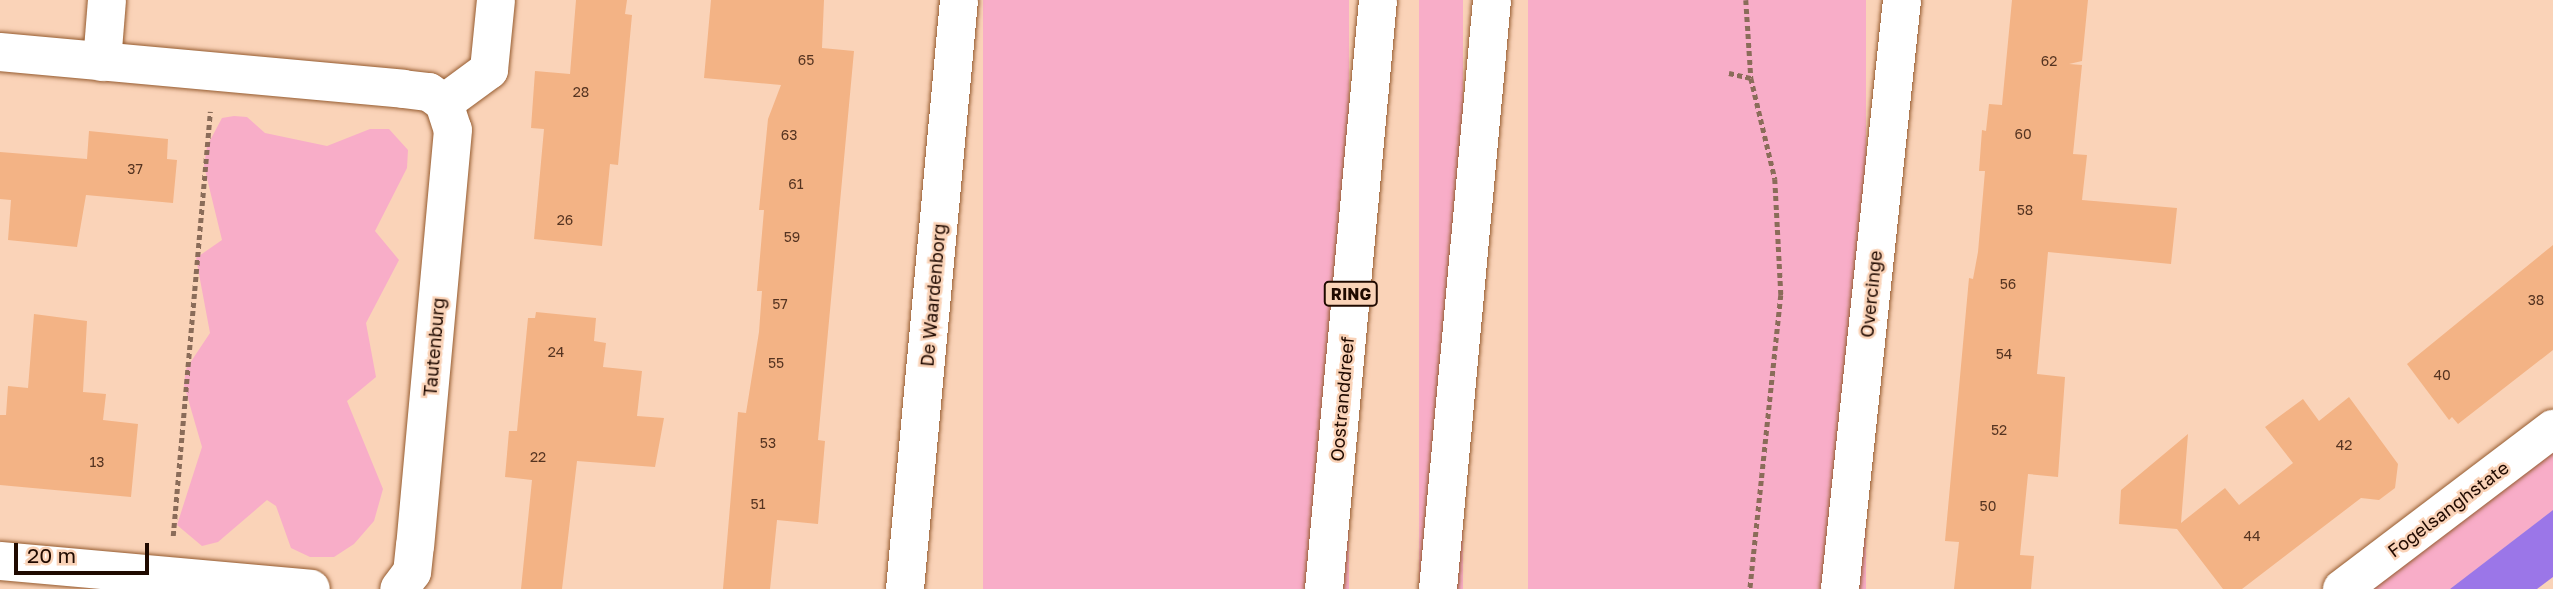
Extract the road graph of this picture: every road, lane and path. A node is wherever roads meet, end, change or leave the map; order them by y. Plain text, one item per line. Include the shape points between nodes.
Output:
1 (107, 0) edge
2 (496, 0) edge
3 (959, 0) edge
4 (1378, 0) edge
5 (1492, 0) edge
6 (1746, 0) edge
7 (1902, 0) edge
8 (0, 52) edge
9 (102, 62) junction
10 (1729, 73) dead end
11 (1751, 78) junction
12 (444, 103) junction
13 (211, 105) dead end
14 (2553, 429) edge
15 (173, 542) dead end
16 (0, 561) edge
17 (311, 589) edge
18 (398, 589) edge
19 (905, 589) edge
20 (1324, 589) edge
21 (1438, 589) edge
22 (1751, 589) edge
23 (1840, 589) edge
24 (2342, 589) edge

1 - 9 street
2 - 12 street via 489,70
3 - 19 street, De Waardenborg
4 - 20 street, Oostranddreef / RING
5 - 21 street
6 - 11 path
7 - 23 street, Overcinge
8 - 9 street
9 - 12 street via 422,91
10 - 11 path
11 - 22 path via 1774,179 1781,295
12 - 18 street, Tautenburg via 453,130 415,545 412,572
13 - 15 path
14 - 24 street, Fogelsanghstate
16 - 17 street

